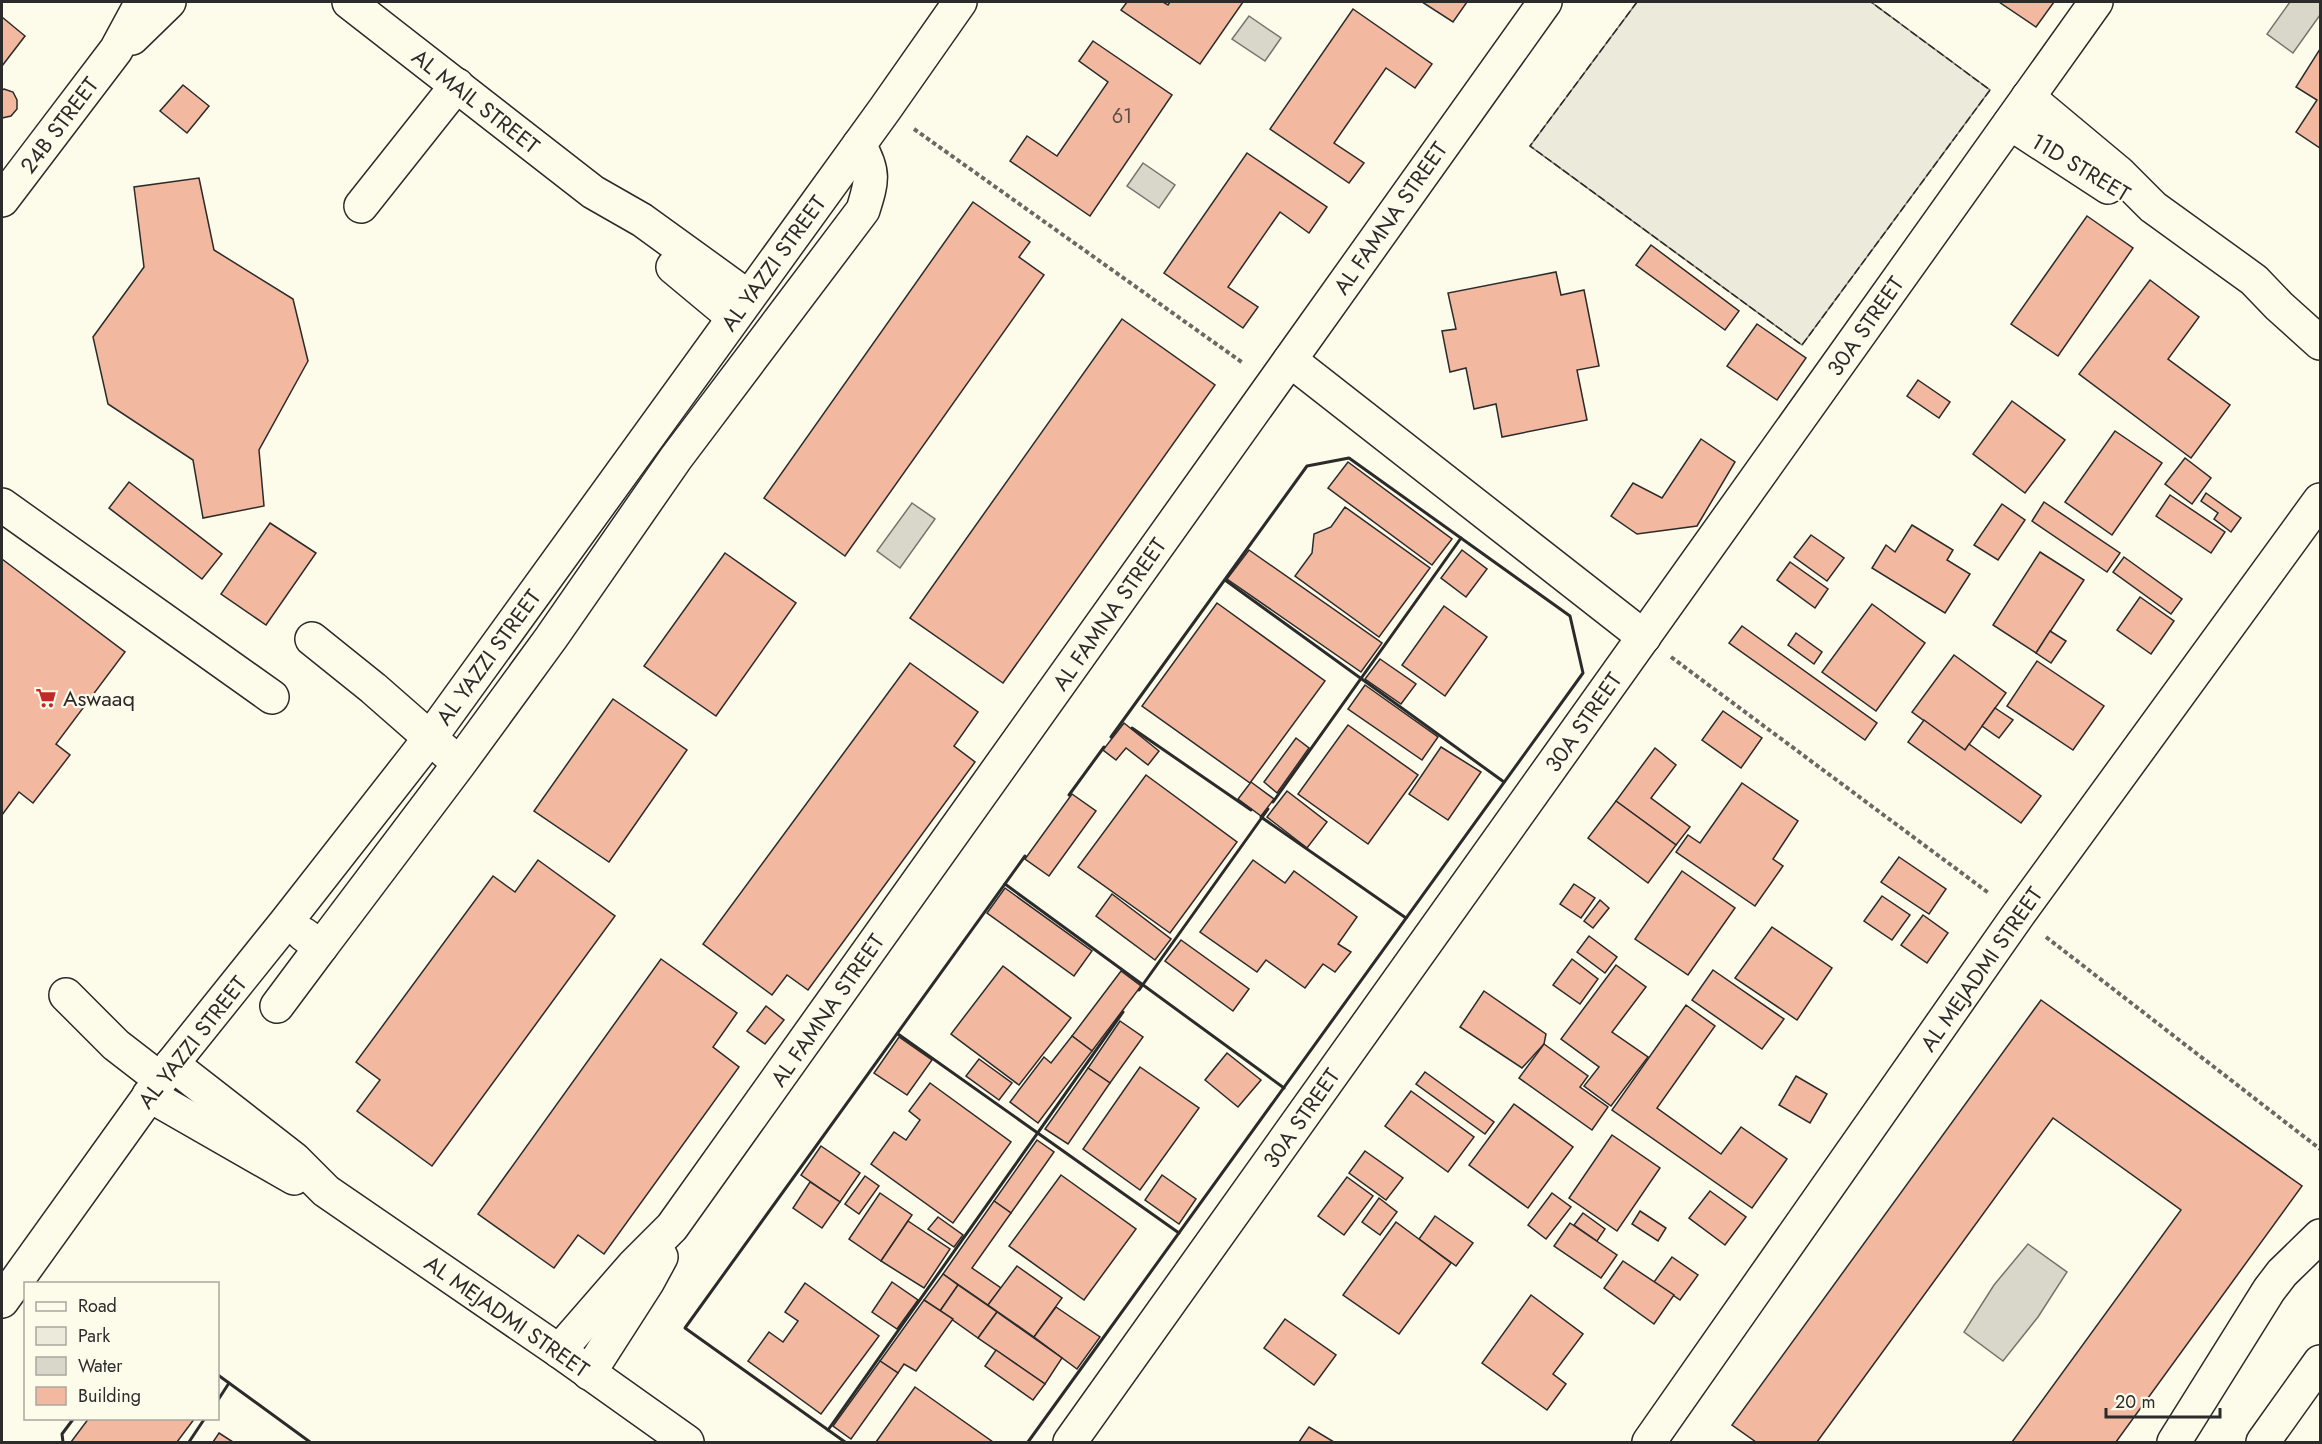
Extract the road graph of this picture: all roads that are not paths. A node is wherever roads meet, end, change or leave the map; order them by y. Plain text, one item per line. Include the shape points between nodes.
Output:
1 (142, 2) edge
2 (169, 2) edge
3 (349, 2) edge
4 (960, 2) edge
5 (1545, 2) edge
6 (2096, 2) edge
7 (116, 50) junction
8 (457, 85) junction
9 (2019, 110) junction
10 (859, 145) junction
11 (2, 200) edge
12 (361, 206) dead end
13 (2254, 280) junction
14 (740, 307) junction
15 (2320, 320) edge
16 (2320, 343) edge
17 (1281, 372) junction
18 (645, 439) junction
19 (676, 458) junction
20 (2320, 500) edge
21 (2, 505) edge
22 (1644, 637) junction
23 (312, 639) dead end
24 (272, 697) dead end
25 (430, 738) junction
26 (459, 764) junction
27 (286, 922) junction
28 (321, 947) junction
29 (66, 994) dead end
30 (277, 1006) dead end
31 (160, 1079) junction
32 (672, 1227) junction
33 (2320, 1236) edge
34 (2, 1300) edge
35 (559, 1351) junction
36 (2320, 1362) edge
37 (589, 1373) junction
38 (687, 1443) edge
39 (1070, 1443) edge
40 (1649, 1443) edge
41 (2174, 1443) edge
42 (2263, 1443) edge

1 - 7 street, 24B STREET
2 - 7 street, 24B STREET
3 - 8 street, AL MAIL STREET
4 - 10 street, AL YAZZI STREET
5 - 17 street, AL FAMNA STREET
6 - 9 street, 30A STREET
7 - 11 street, 24B STREET
8 - 12 street
8 - 14 street, AL MAIL STREET via 603,200 623,225
9 - 13 street, 11D STREET via 2105,185 2153,207
9 - 22 street, 30A STREET
10 - 14 street, AL YAZZI STREET
10 - 19 street via 870,163 871,186 863,210
13 - 15 street, 11D STREET via 2287,296
13 - 16 street, 11D STREET
14 - 18 street, AL YAZZI STREET
17 - 22 street
17 - 32 street, AL FAMNA STREET
18 - 19 street
18 - 25 street, AL YAZZI STREET
19 - 26 street
20 - 40 street, AL MEJADMI STREET via 2018,915
21 - 24 street
22 - 39 street, 30A STREET
23 - 25 street
25 - 26 street
25 - 27 street, AL YAZZI STREET
26 - 28 street
27 - 28 street
27 - 31 street, AL YAZZI STREET
28 - 30 street
29 - 31 street, AL MEJADMI STREET via 116,1046
31 - 34 street, AL YAZZI STREET
31 - 35 street, AL MEJADMI STREET via 280,1171 326,1191
32 - 35 street, AL FAMNA STREET
32 - 37 street, AL FAMNA STREET via 658,1264
33 - 41 street via 2269,1290
35 - 37 street, AL MEJADMI STREET
36 - 42 street
37 - 38 street, AL MEJADMI STREET

